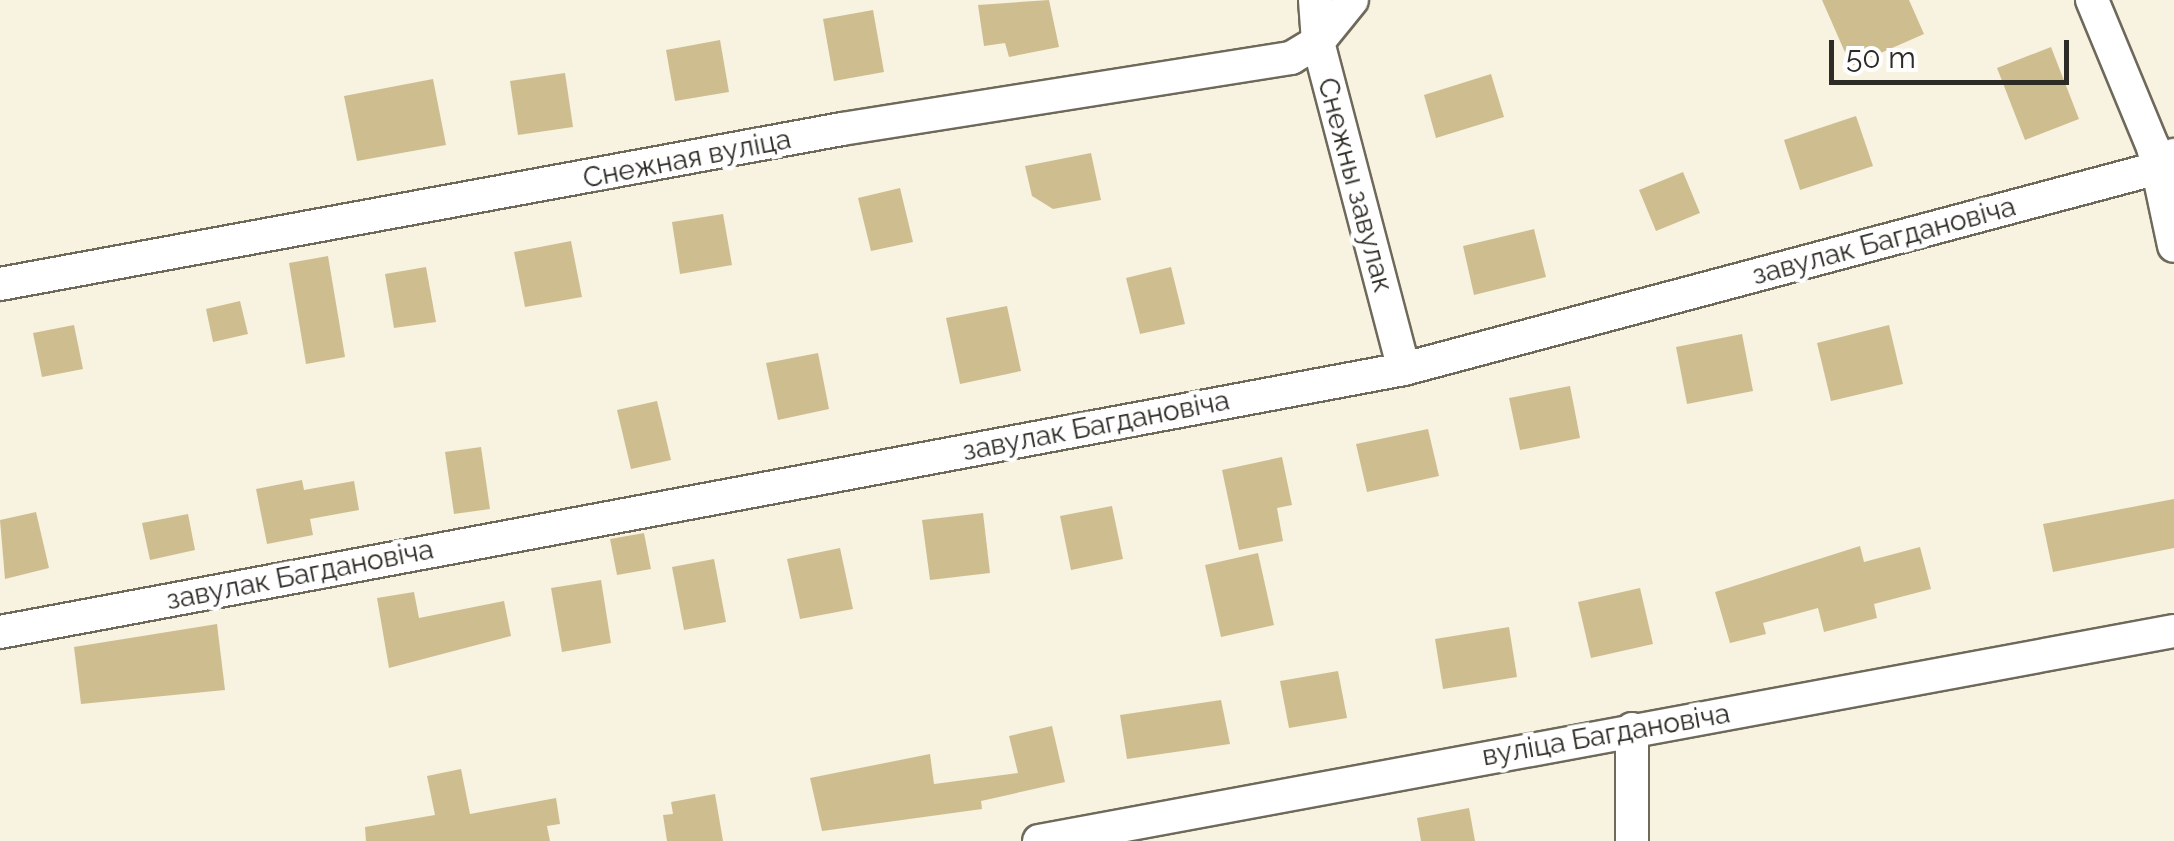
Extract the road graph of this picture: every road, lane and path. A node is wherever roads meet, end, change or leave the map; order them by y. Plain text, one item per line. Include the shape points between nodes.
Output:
1 (1314, 0) edge
2 (1352, 0) edge
3 (2092, 0) edge
4 (1318, 42) junction
5 (2166, 162) edge
6 (2174, 246) edge
7 (0, 284) edge
8 (1404, 369) junction
9 (0, 632) edge
10 (2174, 632) edge
11 (1632, 730) junction
12 (1039, 841) edge
13 (1632, 841) edge

1 - 4 street, Снежны завулак
2 - 4 street, Снежная вуліца
3 - 5 street
4 - 7 street, Снежная вуліца via 1292,58 842,129
4 - 8 street, Снежны завулак
5 - 6 street
5 - 8 street, завулак Багдановіча
8 - 9 street, завулак Багдановіча
10 - 11 street, вуліца Багдановіча
11 - 12 street, вуліца Багдановіча
11 - 13 street

